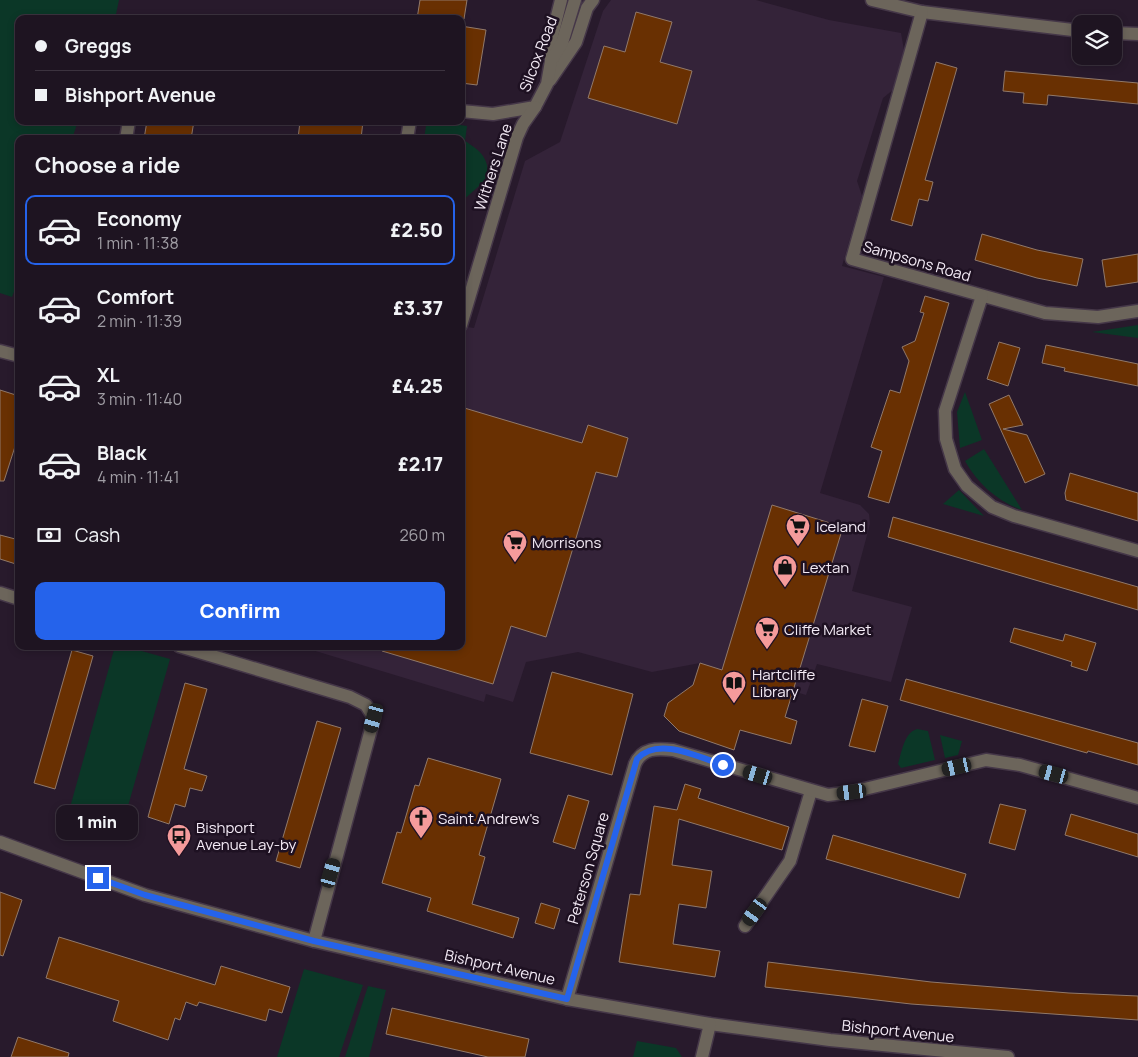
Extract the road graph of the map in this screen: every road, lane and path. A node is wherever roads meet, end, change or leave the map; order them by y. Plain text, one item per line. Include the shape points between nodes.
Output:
1 (561, 0) edge
2 (574, 0) edge
3 (593, 0) edge
4 (872, 0) edge
5 (922, 12) junction
6 (1072, 30) edge
7 (1122, 33) edge
8 (1138, 34) edge
9 (551, 61) junction
10 (547, 84) junction
11 (535, 106) junction
12 (465, 111) edge
13 (982, 296) junction
14 (1138, 311) edge
15 (465, 312) edge
16 (0, 352) edge
17 (15, 355) edge
18 (1138, 551) edge
19 (0, 593) edge
20 (15, 598) edge
21 (192, 650) edge
22 (811, 791) junction
23 (1138, 798) edge
24 (0, 842) edge
25 (745, 926) dead end
26 (314, 941) junction
27 (567, 999) junction
28 (710, 1024) junction
29 (702, 1057) edge
30 (1008, 1057) edge

1 - 9 street via 551,40
2 - 9 street, Silcox Road via 562,43
3 - 10 street via 587,8 576,42
4 - 5 street
5 - 6 street
5 - 13 street, Sampsons Road via 852,259
7 - 8 street
9 - 10 street, Silcox Road
10 - 11 street, Silcox Road
11 - 12 street, Silcox Road via 493,114
11 - 15 street, Withers Lane via 517,137
13 - 14 street, Sampsons Road via 1059,315 1098,317
13 - 18 street via 945,411 946,439 956,469 967,486 992,507
16 - 17 street
19 - 20 street
21 - 26 street via 350,697 366,705 374,718
22 - 23 street via 828,795 852,792 986,760 1020,765
22 - 25 street via 790,861
22 - 27 street, Peterson Square via 673,750 646,751 635,764
24 - 26 street, Bishport Avenue via 145,895
26 - 27 street, Bishport Avenue
27 - 28 street, Bishport Avenue
28 - 29 street
28 - 30 street, Bishport Avenue via 830,1040

